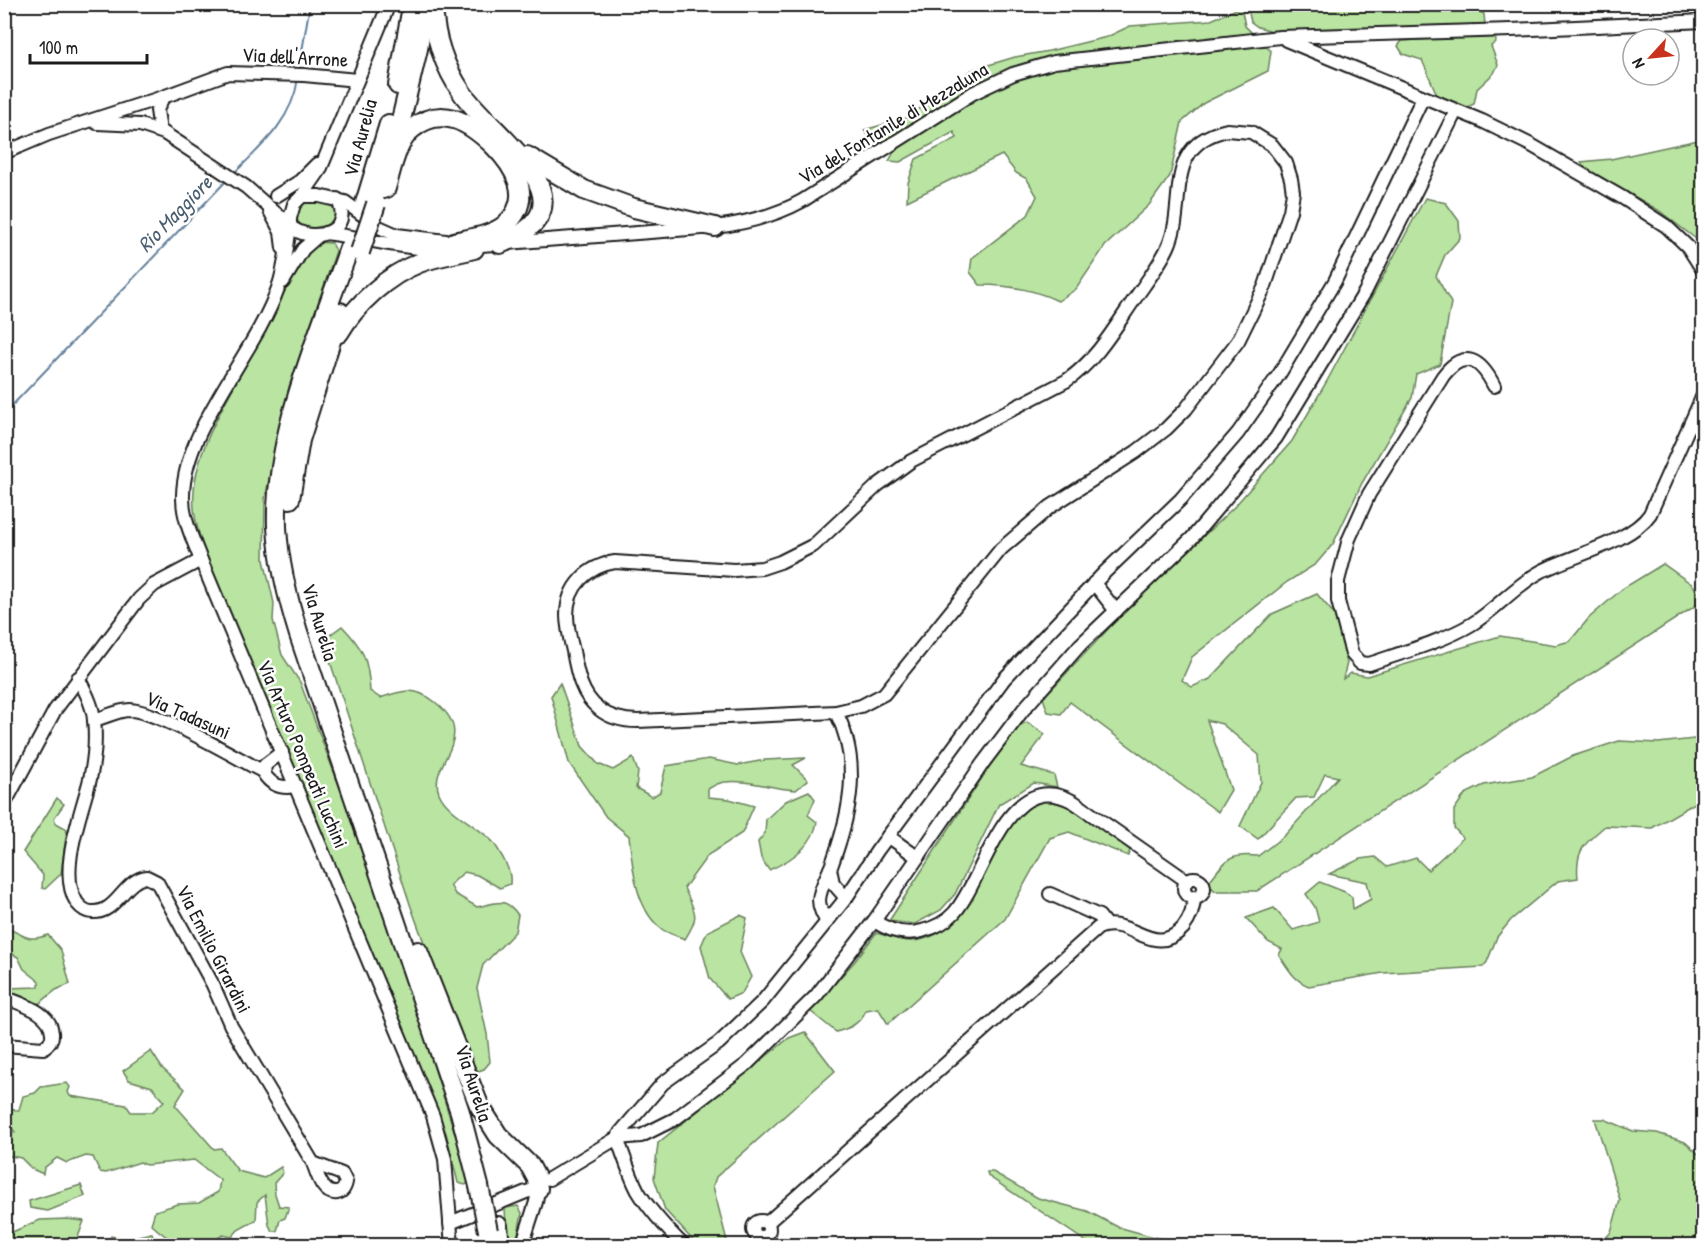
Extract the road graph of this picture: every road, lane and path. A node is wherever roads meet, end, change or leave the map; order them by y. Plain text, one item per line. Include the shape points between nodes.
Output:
1 (389, 4) edge
2 (412, 4) edge
3 (424, 4) edge
4 (433, 4) edge
5 (1704, 21) edge
6 (1280, 37) junction
7 (357, 80) junction
8 (163, 97) junction
9 (1423, 97) junction
10 (1456, 111) junction
11 (64, 130) junction
12 (160, 131) junction
13 (514, 149) junction
14 (326, 152) junction
15 (4, 153) edge
16 (300, 197) junction
17 (337, 199) junction
18 (374, 199) junction
19 (272, 202) junction
20 (290, 224) junction
21 (715, 226) junction
22 (322, 234) junction
23 (475, 244) junction
24 (355, 250) junction
25 (284, 264) junction
26 (1704, 272) edge
27 (279, 288) junction
28 (1494, 386) dead end
29 (316, 387) junction
30 (1704, 393) edge
31 (201, 560) junction
32 (1094, 583) junction
33 (1116, 611) junction
34 (78, 678) junction
35 (836, 712) junction
36 (94, 720) junction
37 (282, 752) junction
38 (264, 772) junction
39 (296, 786) junction
40 (4, 805) edge
41 (888, 836) junction
42 (918, 857) junction
43 (830, 869) junction
44 (1050, 894) dead end
45 (846, 898) junction
46 (874, 921) junction
47 (827, 922) junction
48 (1106, 925) junction
49 (417, 950) junction
50 (4, 997) edge
51 (4, 1045) edge
52 (617, 1138) junction
53 (313, 1163) dead end
54 (543, 1184) junction
55 (485, 1185) junction
56 (450, 1223) junction
57 (492, 1234) edge
58 (765, 1241) edge
59 (452, 1245) edge
60 (500, 1245) edge
61 (522, 1245) edge
62 (684, 1245) edge

1 - 7 street
2 - 18 highway, Via Aurelia
3 - 18 highway, Via Aurelia via 410,89 395,145
4 - 13 highway via 437,40 452,77
5 - 6 street, Via del Fontanile di Mezzaluna
6 - 9 street
6 - 21 street, Via del Fontanile di Mezzaluna via 1054,62 1022,71 954,104 797,204 754,220
7 - 8 street, Via dell'Arrone via 232,72
7 - 14 street
8 - 11 street, Via dell'Arrone
8 - 12 street via 158,110
9 - 10 street
9 - 32 street via 1335,281 1268,391 1181,500
10 - 26 street via 1523,140 1657,220 1688,247
10 - 33 street via 1365,292 1288,421 1192,538
11 - 12 street via 119,123
11 - 15 street, Via dell'Arrone
12 - 19 street
13 - 21 highway via 584,190 633,208
13 - 23 highway via 538,179 543,204 527,230
14 - 16 street via 320,170
14 - 19 street via 303,179
16 - 17 street
16 - 19 street
16 - 20 street via 293,207
17 - 22 street via 341,218 335,228
17 - 23 street, Via del Fontanile di Mezzaluna via 391,233
18 - 23 highway via 386,188 400,146 414,127 441,117 457,119 472,126 504,156 519,182 519,202 511,219
18 - 24 highway, Via Aurelia
19 - 20 street
19 - 25 street, Via Arturo Pompeati Luchini via 282,237
20 - 22 street via 303,234
20 - 25 street, Via Arturo Pompeati Luchini
21 - 23 street, Via del Fontanile di Mezzaluna
22 - 23 street, Via del Fontanile di Mezzaluna via 402,247
22 - 27 street, Via Arturo Pompeati Luchini via 303,249
23 - 29 highway via 414,265 364,301 340,332
24 - 29 highway, Via Aurelia
24 - 55 highway, Via Aurelia via 296,404 287,438 277,514 282,568 299,635
25 - 27 street, Via Arturo Pompeati Luchini
27 - 31 street, Via Arturo Pompeati Luchini via 204,427 189,465 183,504
28 - 30 street via 1485,369 1471,360 1449,369 1360,509 1348,539 1337,590 1351,652 1360,663 1370,664 1467,627 1526,580 1640,526 1650,514
29 - 49 highway, Via Aurelia via 291,489 293,569 309,632
31 - 34 street via 146,591
31 - 37 street, Via Arturo Pompeati Luchini
32 - 33 street
32 - 41 street via 1005,679
33 - 42 street via 1017,716
34 - 36 street, Via Emilio Girardini
34 - 40 street via 55,710
35 - 35 street via 638,721 609,716 588,698 578,675 567,621 573,589 588,572 611,562 749,569 774,564 809,548 905,465 1055,388 1084,367 1104,344 1169,246 1180,172 1191,151 1205,139 1227,130 1251,132 1269,142 1288,168 1293,186 1292,206 1258,302 1223,362 1166,429 1058,502 1009,541 884,694 861,706
35 - 43 street via 849,743 852,782 844,826
36 - 38 street, Via Tadasuni via 124,711 140,712
36 - 53 street, Via Emilio Girardini via 90,775 69,864 74,897 83,910 99,912 137,880 155,880 231,1026
37 - 38 street via 267,763
37 - 39 street, Via Arturo Pompeati Luchini
38 - 39 street, Via Tadasuni via 270,782 279,786
39 - 56 street, Via Arturo Pompeati Luchini via 436,1126 445,1159
41 - 42 street
41 - 45 street
42 - 46 street
43 - 45 street via 833,883
43 - 47 street via 819,902
44 - 48 street via 1099,916
45 - 47 street
46 - 48 street via 907,933 930,929 945,921 960,904 1010,815 1028,800 1047,795 1074,802 1186,881 1195,878 1202,883 1203,892 1194,897 1193,910 1185,925 1167,939
46 - 52 street via 816,996 741,1070 670,1122 641,1136
47 - 52 street via 749,1016 663,1083
48 - 58 street via 1098,928 767,1223
49 - 54 highway via 479,1105 498,1135
49 - 55 highway, Via Aurelia via 469,1104
50 - 51 street via 42,1015 52,1036 43,1048
52 - 54 street
52 - 62 street via 643,1198
54 - 56 street
54 - 61 street
55 - 57 highway, Via Aurelia
56 - 59 street, Via Arturo Pompeati Luchini
57 - 60 highway, Via Aurelia

